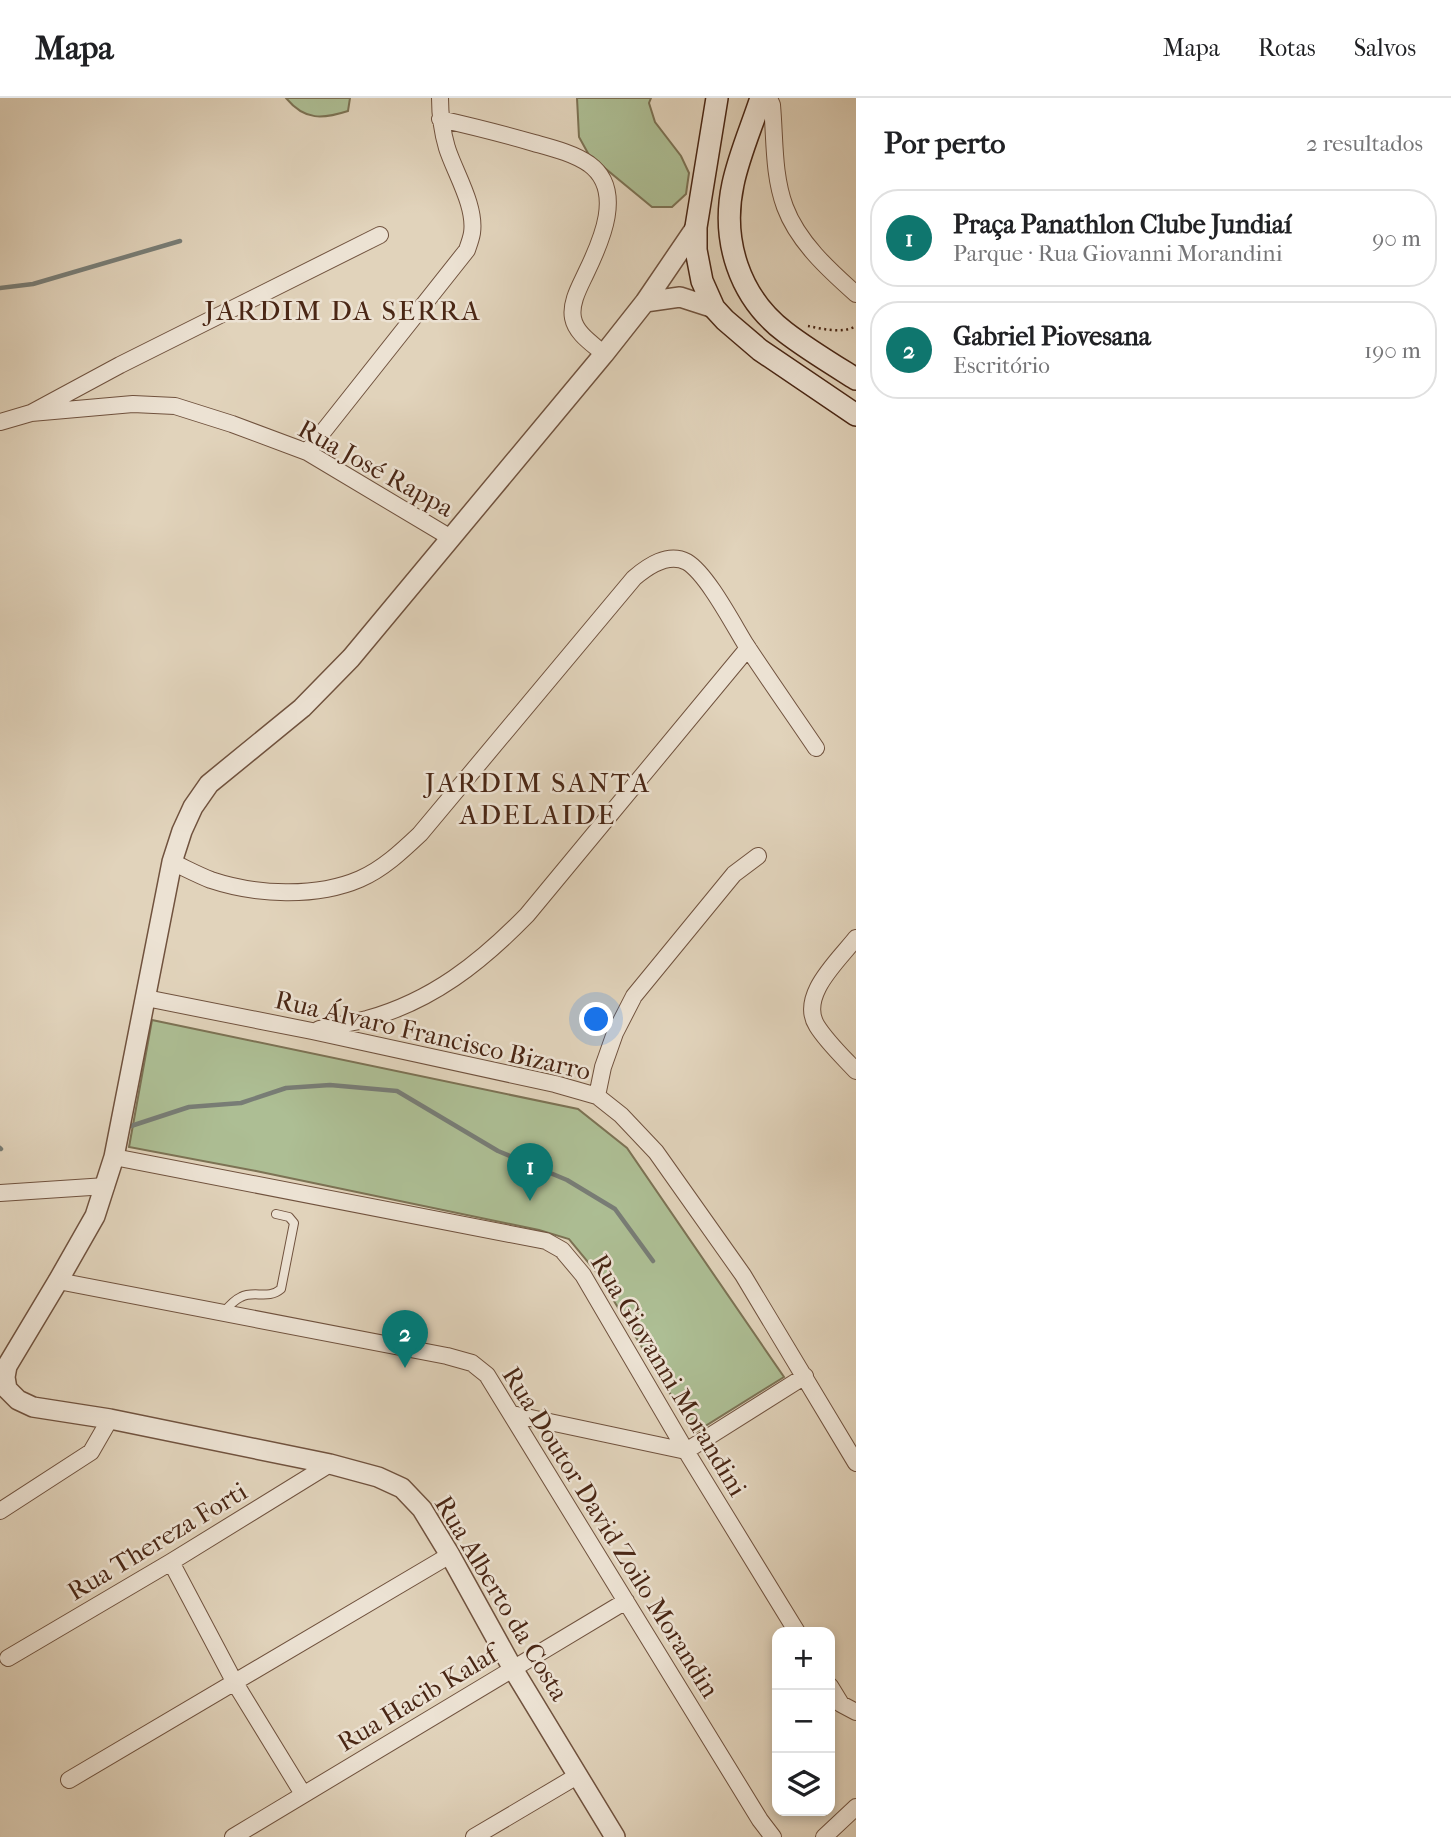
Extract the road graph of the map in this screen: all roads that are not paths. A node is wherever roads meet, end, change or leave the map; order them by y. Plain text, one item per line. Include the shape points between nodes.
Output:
1 (440, 98) edge
2 (717, 98) edge
3 (761, 98) edge
4 (769, 98) edge
5 (440, 119) junction
6 (696, 227) junction
7 (380, 234) dead end
8 (856, 294) edge
9 (645, 302) junction
10 (714, 308) junction
11 (604, 354) junction
12 (856, 379) edge
13 (30, 413) junction
14 (856, 415) edge
15 (0, 422) edge
16 (307, 453) junction
17 (451, 538) junction
18 (748, 648) junction
19 (816, 748) dead end
20 (758, 856) dead end
21 (172, 862) junction
22 (856, 938) edge
23 (146, 998) junction
24 (312, 1031) junction
25 (856, 1072) edge
26 (597, 1096) junction
27 (114, 1157) junction
28 (106, 1186) junction
29 (0, 1194) edge
30 (276, 1214) dead end
31 (58, 1282) junction
32 (223, 1313) junction
33 (805, 1376) junction
34 (512, 1414) junction
35 (110, 1419) junction
36 (686, 1451) junction
37 (856, 1463) edge
38 (330, 1464) junction
39 (0, 1511) edge
40 (450, 1555) junction
41 (171, 1562) junction
42 (626, 1601) junction
43 (794, 1627) edge
44 (8, 1658) dead end
45 (513, 1669) junction
46 (234, 1683) junction
47 (833, 1690) edge
48 (856, 1712) edge
49 (578, 1776) junction
50 (69, 1780) dead end
51 (303, 1794) junction
52 (856, 1807) edge
53 (233, 1837) edge
54 (474, 1837) edge
55 (615, 1837) edge
56 (773, 1837) edge
57 (824, 1837) edge

1 - 5 street
2 - 6 main road
3 - 12 main road via 729,212 735,263 745,287 771,319
4 - 8 street via 785,207 802,238
5 - 11 street via 559,149 590,164 600,176 606,187 607,218 574,302 573,317 578,330
5 - 16 street via 471,216 467,250
6 - 9 street
6 - 10 main road via 702,281
7 - 13 street
9 - 10 street via 680,298
9 - 11 street
10 - 14 main road via 760,350
11 - 17 street
13 - 15 street
13 - 16 street, Rua José Rappa via 133,404 175,406
16 - 17 street, Rua José Rappa
17 - 21 street via 351,658 302,708 209,785 193,807
18 - 19 street
18 - 21 street via 701,573 685,561 669,558 650,564 420,834 391,861 360,879 326,889 287,892 211,880
18 - 24 street via 495,948 446,984 396,1009
20 - 26 street via 734,874 634,996 614,1032
21 - 23 street
22 - 25 street via 816,989 811,1014
23 - 24 street, Rua Álvaro Francisco Bizarro
23 - 27 street
24 - 26 street, Rua Álvaro Francisco Bizarro
26 - 33 street, Rua Álvaro Francisco Bizarro via 656,1152 743,1275
27 - 28 street
27 - 36 street, Rua Giovanni Morandini via 546,1241 562,1250 583,1275
28 - 29 street
28 - 31 street via 95,1216
30 - 32 lane via 294,1223 281,1289 270,1295 244,1295
31 - 32 street, Rua Doutor David Zoilo Morandin
31 - 35 street, Rua Alberto da Costa via 7,1366 7,1389 33,1407
32 - 34 street, Rua Doutor David Zoilo Morandin via 472,1363 487,1375
33 - 36 street
33 - 37 street, Rua Álvaro Francisco Bizarro
34 - 36 street
34 - 42 street, Rua Doutor David Zoilo Morandin
35 - 38 street, Rua Alberto da Costa
35 - 39 street via 91,1452
36 - 43 street, Rua Giovanni Morandini
38 - 40 street, Rua Alberto da Costa via 402,1488
38 - 41 street, Rua Thereza Forti
40 - 45 street, Rua Alberto da Costa
40 - 46 street
41 - 44 street, Rua Thereza Forti
41 - 46 street
42 - 45 street, Rua Hacib Kalaf
42 - 56 street, Rua Doutor David Zoilo Morandin
45 - 49 street, Rua Alberto da Costa
45 - 51 street, Rua Hacib Kalaf
46 - 50 street
46 - 51 street
47 - 48 street via 842,1704
49 - 54 street
49 - 55 street, Rua Alberto da Costa
51 - 53 street, Rua Hacib Kalaf
52 - 57 street

